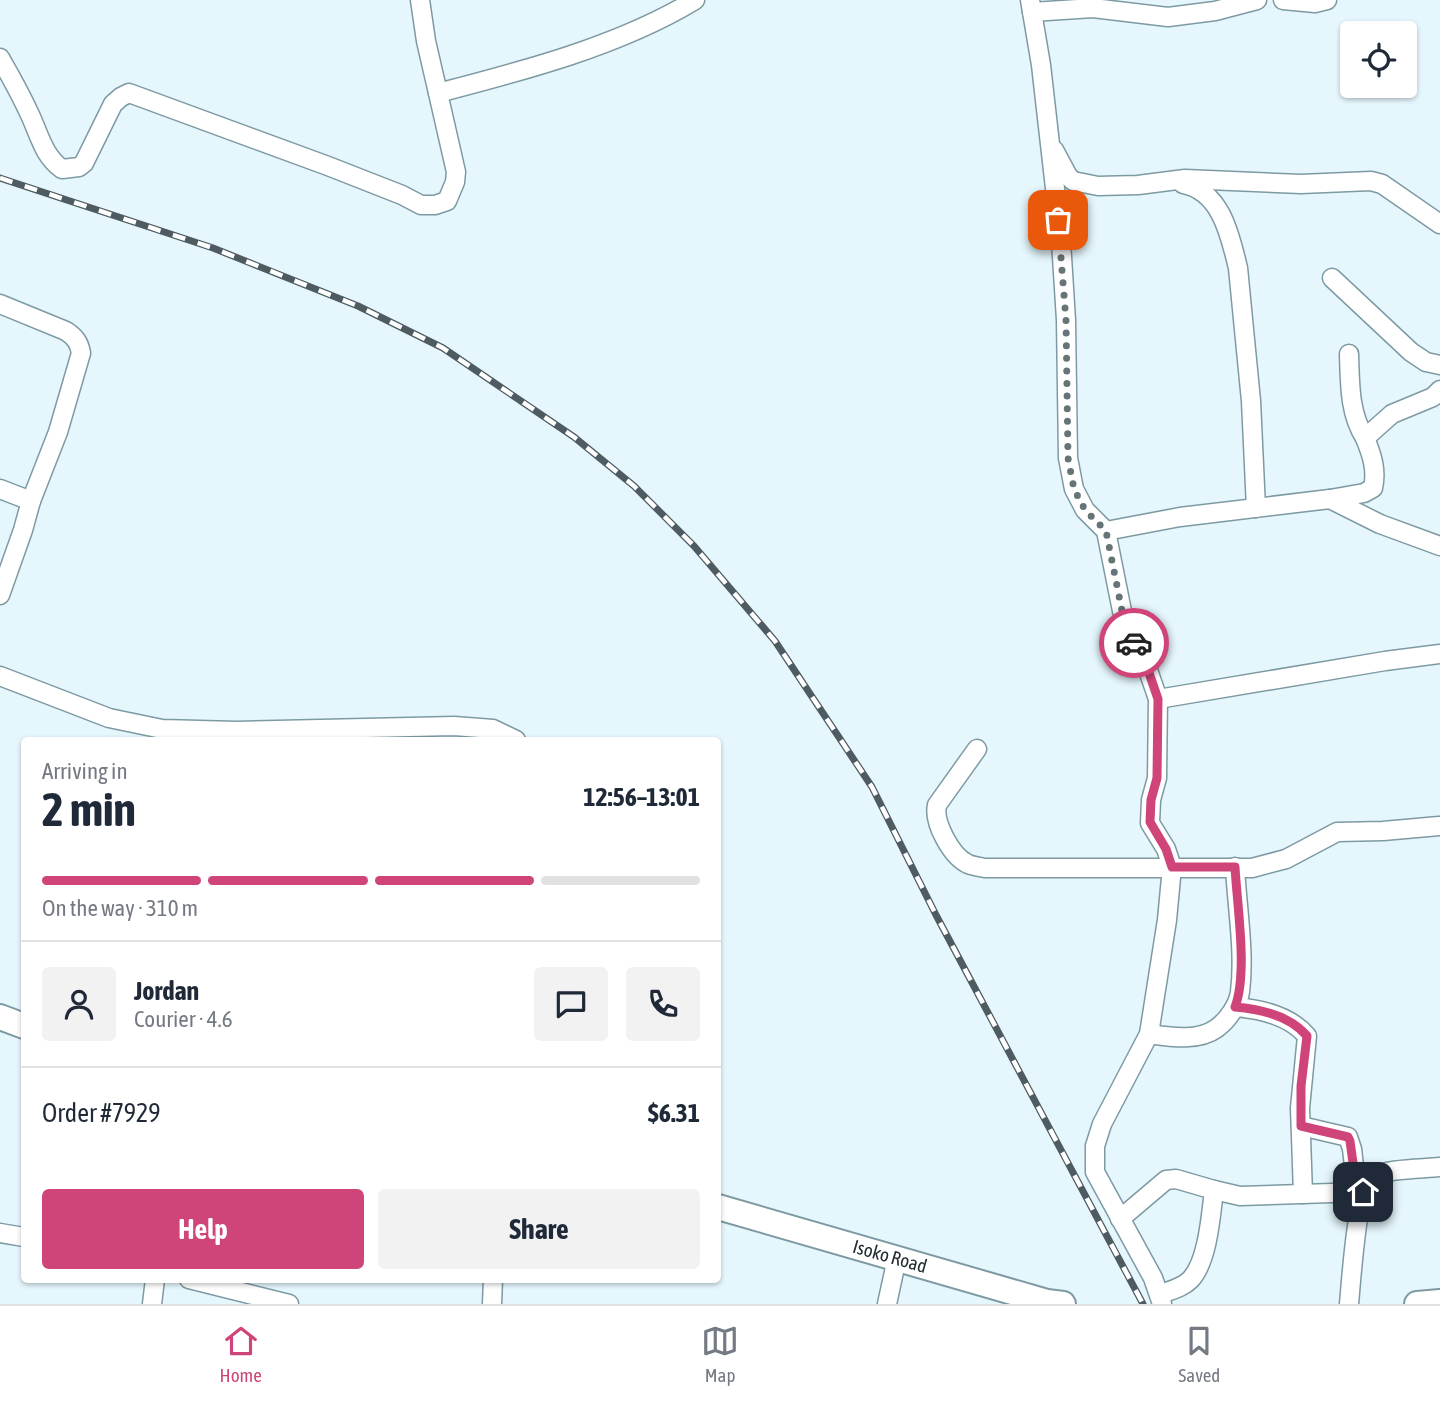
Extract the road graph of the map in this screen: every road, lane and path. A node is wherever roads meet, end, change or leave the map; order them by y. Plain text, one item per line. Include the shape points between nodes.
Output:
1 (420, 0) edge
2 (695, 0) edge
3 (1257, 0) edge
4 (1283, 0) edge
5 (1327, 0) edge
6 (1031, 6) edge
7 (0, 58) edge
8 (438, 93) junction
9 (1048, 141) junction
10 (1169, 182) junction
11 (1440, 224) edge
12 (1332, 278) dead end
13 (0, 304) edge
14 (1349, 354) dead end
15 (1440, 365) edge
16 (1440, 390) edge
17 (1365, 438) junction
18 (0, 489) edge
19 (1330, 499) junction
20 (31, 501) junction
21 (1256, 508) junction
22 (1106, 531) junction
23 (1440, 546) edge
24 (0, 595) edge
25 (1440, 654) edge
26 (0, 676) edge
27 (1158, 699) junction
28 (510, 737) edge
29 (977, 749) dead end
30 (1439, 826) edge
31 (1172, 867) junction
32 (1235, 867) junction
33 (1235, 1007) junction
34 (0, 1017) edge
35 (21, 1025) edge
36 (1149, 1034) junction
37 (1301, 1126) junction
38 (1440, 1167) edge
39 (1213, 1190) junction
40 (1360, 1192) junction
41 (1303, 1194) junction
42 (721, 1208) edge
43 (1120, 1219) junction
44 (0, 1233) edge
45 (21, 1236) edge
46 (897, 1258) junction
47 (155, 1283) edge
48 (205, 1283) edge
49 (493, 1283) edge
50 (1161, 1299) edge
51 (1440, 1303) edge
52 (152, 1304) edge
53 (289, 1304) edge
54 (492, 1304) edge
55 (887, 1304) edge
56 (1063, 1304) edge
57 (1349, 1304) edge
58 (1417, 1304) edge

1 - 8 street
2 - 8 street via 613,38
3 - 6 street via 1168,17
4 - 5 street
6 - 9 street
7 - 8 street via 39,140 62,169 84,163 113,104 129,93 422,205 447,201 455,181
9 - 10 street via 1068,176 1079,183 1119,187
9 - 22 street via 1065,293 1068,458 1074,489 1085,510
10 - 11 street via 1371,181
10 - 21 street via 1192,186 1210,197 1234,251 1251,401
12 - 15 street via 1411,352
13 - 20 street via 66,331 81,353
14 - 17 street via 1351,400
16 - 17 street via 1392,414
17 - 19 street via 1376,476 1373,488
18 - 20 street
19 - 21 street
19 - 23 street
20 - 24 street
21 - 22 street
22 - 27 street via 1126,622
25 - 27 street
26 - 28 street via 109,718 162,729 454,726 493,729
27 - 31 street via 1157,778 1150,822
29 - 31 street via 937,805 935,815 957,856 967,864 1007,870
30 - 32 street via 1337,832 1278,862
31 - 32 street
31 - 36 street
32 - 33 street via 1240,994
33 - 36 street via 1216,1029 1199,1035
33 - 37 street via 1279,1017 1307,1036
34 - 35 street
36 - 43 street via 1095,1146 1095,1172
37 - 40 street via 1348,1137
37 - 41 street
38 - 40 street via 1373,1177
39 - 41 street via 1240,1196
39 - 43 street via 1166,1180
39 - 50 street via 1200,1264 1189,1281
40 - 41 street
40 - 57 street
42 - 46 street, Isoko Road
43 - 50 street
44 - 45 street
46 - 55 street
46 - 56 street, Isoko Road
47 - 52 street
48 - 53 street
49 - 54 street
51 - 58 street

